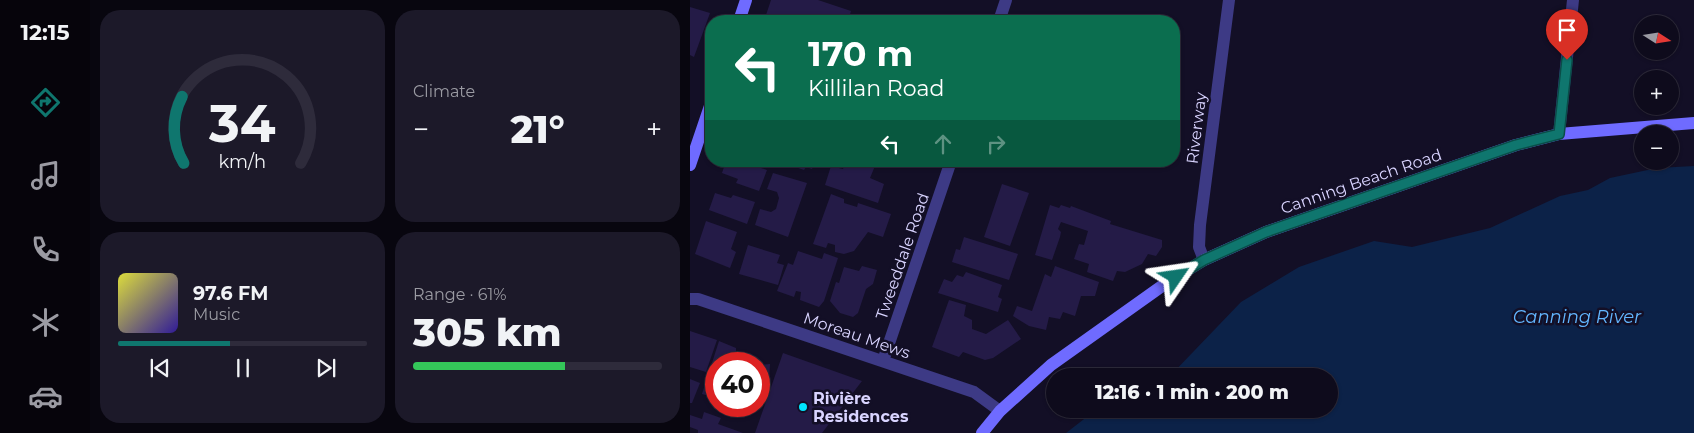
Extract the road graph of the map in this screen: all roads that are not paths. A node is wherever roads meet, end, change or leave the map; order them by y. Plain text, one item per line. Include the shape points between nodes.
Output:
1 (746, 0) edge
2 (1006, 0) edge
3 (1229, 0) edge
4 (1573, 0) edge
5 (741, 15) edge
6 (1001, 15) edge
7 (705, 121) edge
8 (1694, 123) edge
9 (1559, 134) junction
10 (690, 165) edge
11 (949, 167) edge
12 (1204, 260) junction
13 (693, 297) edge
14 (883, 361) junction
15 (1000, 411) junction
16 (982, 433) edge

1 - 5 street
2 - 6 street
3 - 12 street, Riverway via 1200,224 1200,247
4 - 9 street
7 - 10 street
8 - 9 street, Canning Beach Road
9 - 12 street, Canning Beach Road via 1516,145 1266,232
11 - 14 street, Tweeddale Road
12 - 15 street, Canning Beach Road via 1051,365
13 - 14 street, Moreau Mews
14 - 15 street, Moreau Mews via 974,392
15 - 16 street, Canning Beach Road

